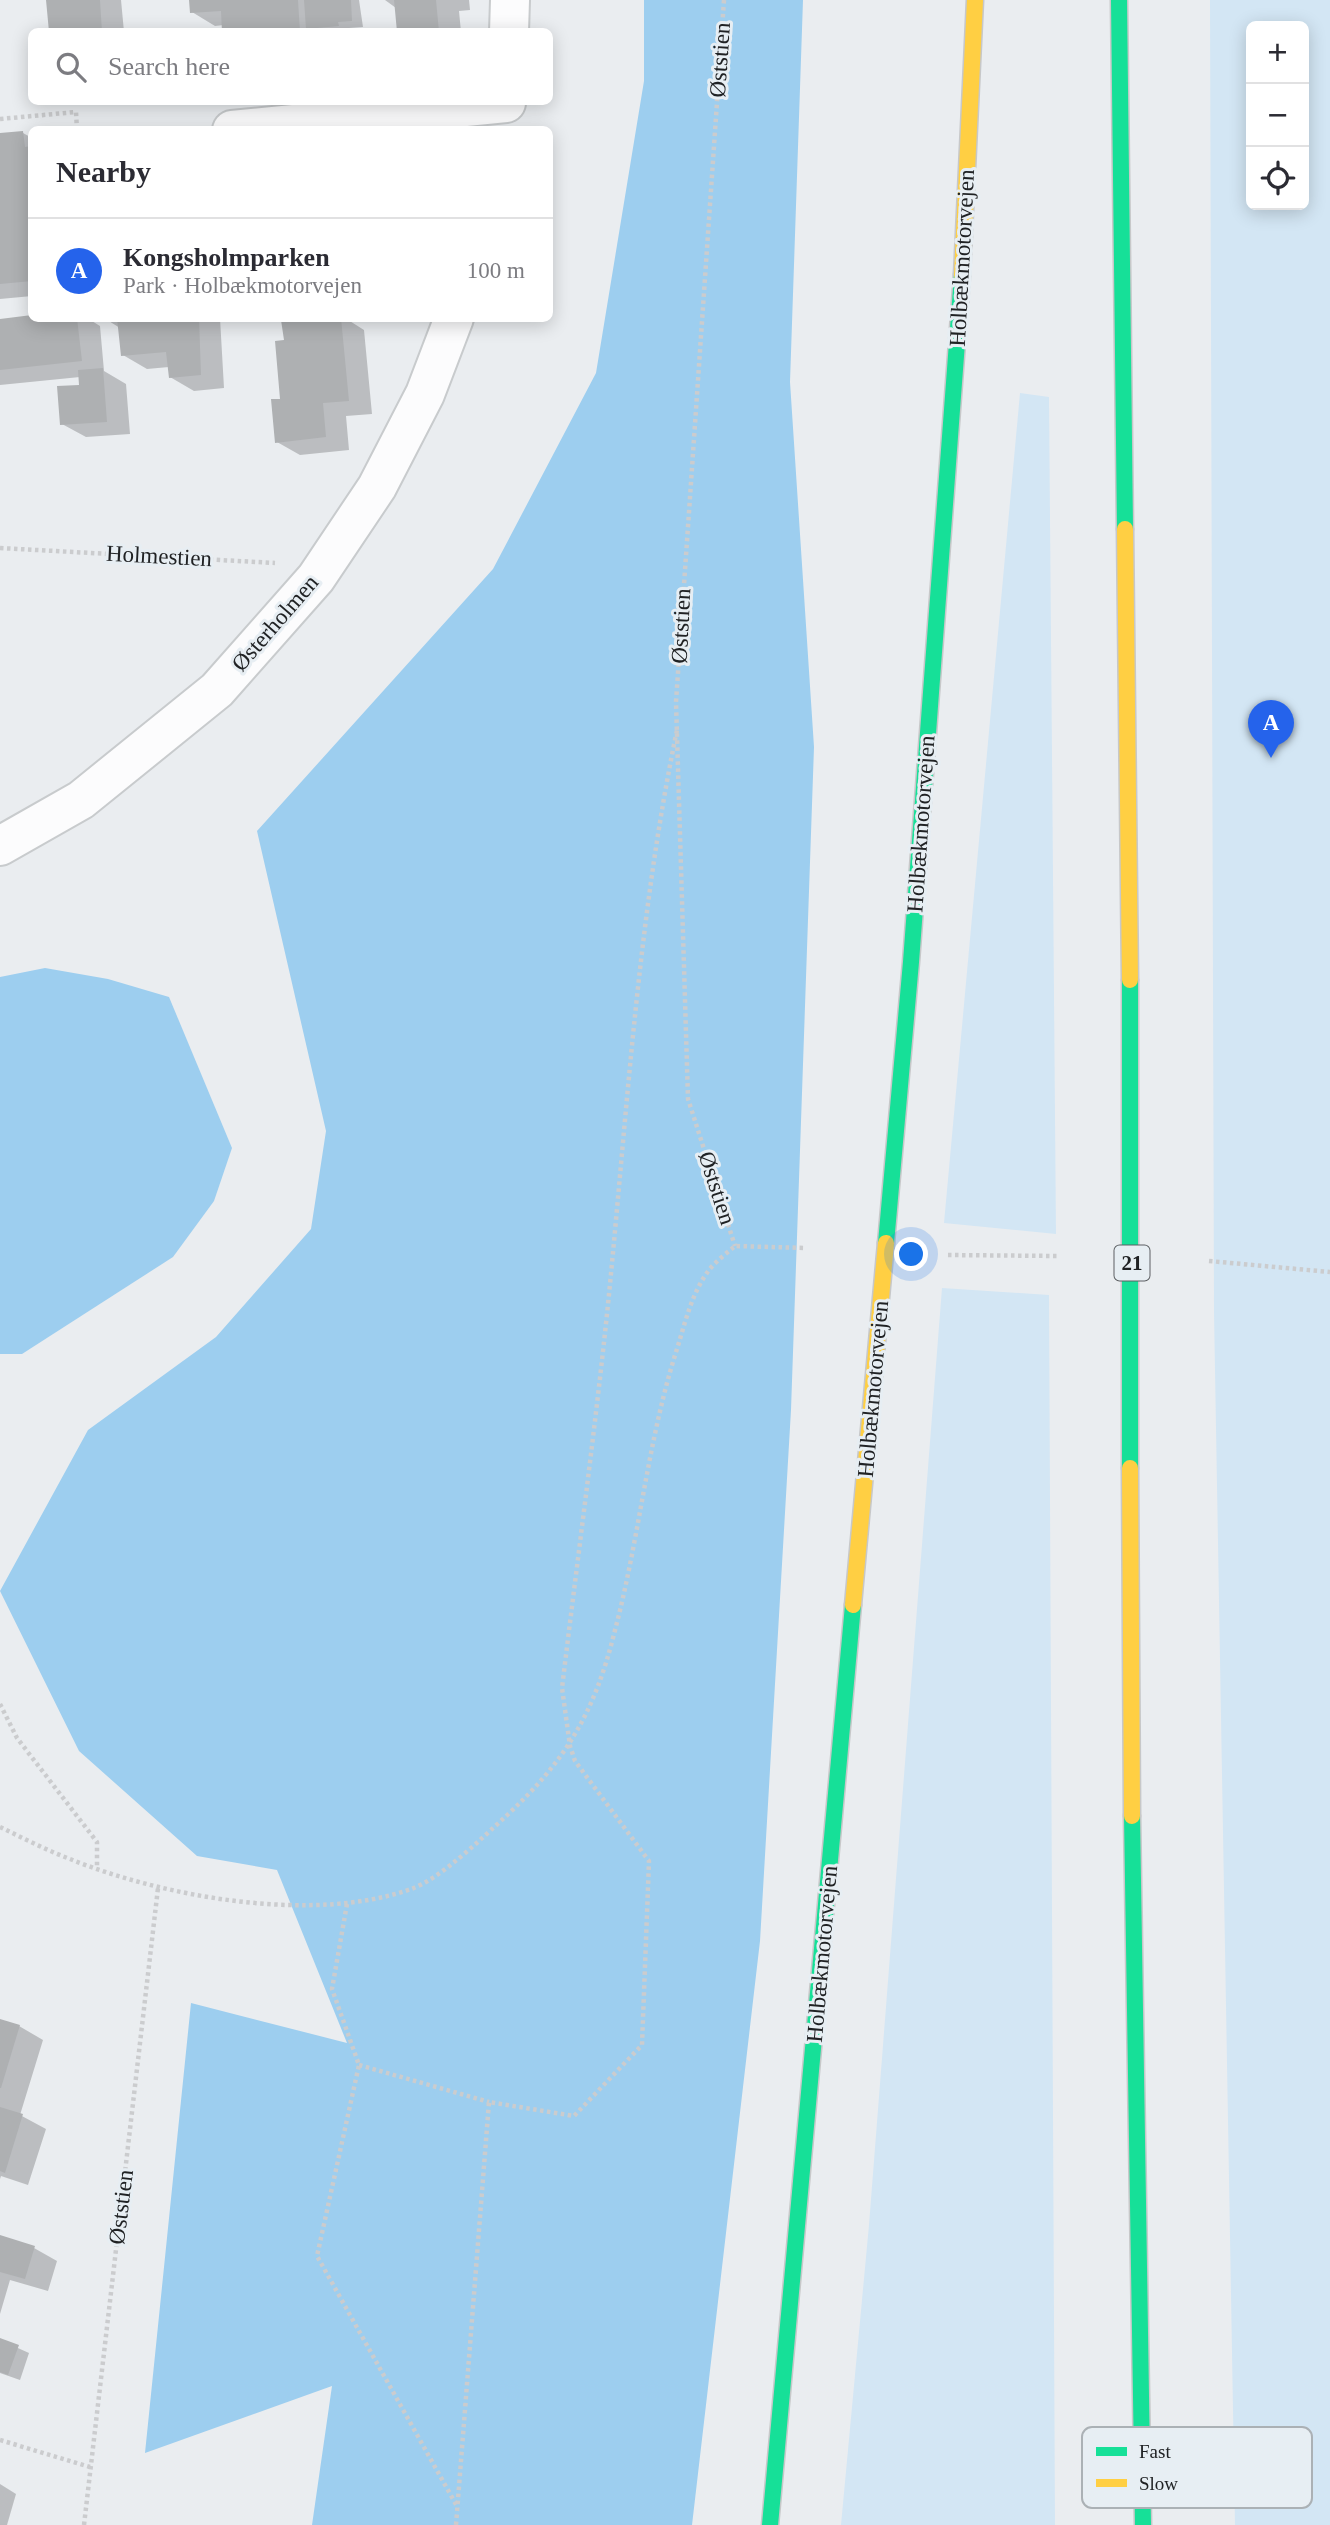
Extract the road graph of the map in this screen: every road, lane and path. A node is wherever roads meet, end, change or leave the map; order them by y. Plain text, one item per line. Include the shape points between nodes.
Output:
1 (510, 0) edge
2 (724, 0) edge
3 (975, 0) edge
4 (1119, 0) edge
5 (509, 28) edge
6 (505, 111) edge
7 (0, 119) edge
8 (77, 126) edge
9 (289, 126) edge
10 (452, 322) edge
11 (0, 548) edge
12 (316, 578) junction
13 (677, 730) junction
14 (0, 846) edge
15 (735, 1246) junction
16 (806, 1248) dead end
17 (948, 1255) dead end
18 (1059, 1256) dead end
19 (1209, 1261) dead end
20 (1330, 1272) edge
21 (0, 1704) edge
22 (570, 1746) junction
23 (0, 1827) edge
24 (97, 1868) junction
25 (158, 1888) junction
26 (347, 1904) junction
27 (359, 2064) junction
28 (489, 2102) junction
29 (1142, 2427) edge
30 (0, 2440) edge
31 (90, 2467) junction
32 (458, 2508) junction
33 (85, 2525) edge
34 (456, 2525) edge
35 (771, 2525) edge

1 - 5 street
2 - 13 path, Øststien
3 - 35 highway, Holbækmotorvejen via 963,268 911,962
4 - 29 highway, 21 via 1132,1189 1129,1584
6 - 9 street
7 - 8 path via 76,112
10 - 12 street, Østerholmen via 425,394 377,487
11 - 12 path, Holmestien via 271,562
12 - 14 street, Østerholmen via 217,690 81,800
13 - 15 path, Øststien via 688,1099
13 - 22 path via 659,820 635,1018 607,1314 562,1688
15 - 16 path
15 - 22 path via 710,1269 693,1298 659,1407 615,1632 597,1692
17 - 18 path
19 - 20 path
21 - 24 path via 17,1738 97,1842
22 - 26 path via 522,1802 467,1852 413,1889
22 - 28 path via 575,1761 649,1861 642,2045 574,2116
23 - 24 path
24 - 25 path
25 - 26 path via 288,1906
25 - 31 path, Øststien
26 - 27 path via 332,1989
27 - 28 path
27 - 32 path via 317,2256
28 - 32 path
30 - 31 path
31 - 33 path, Øststien
32 - 34 path

